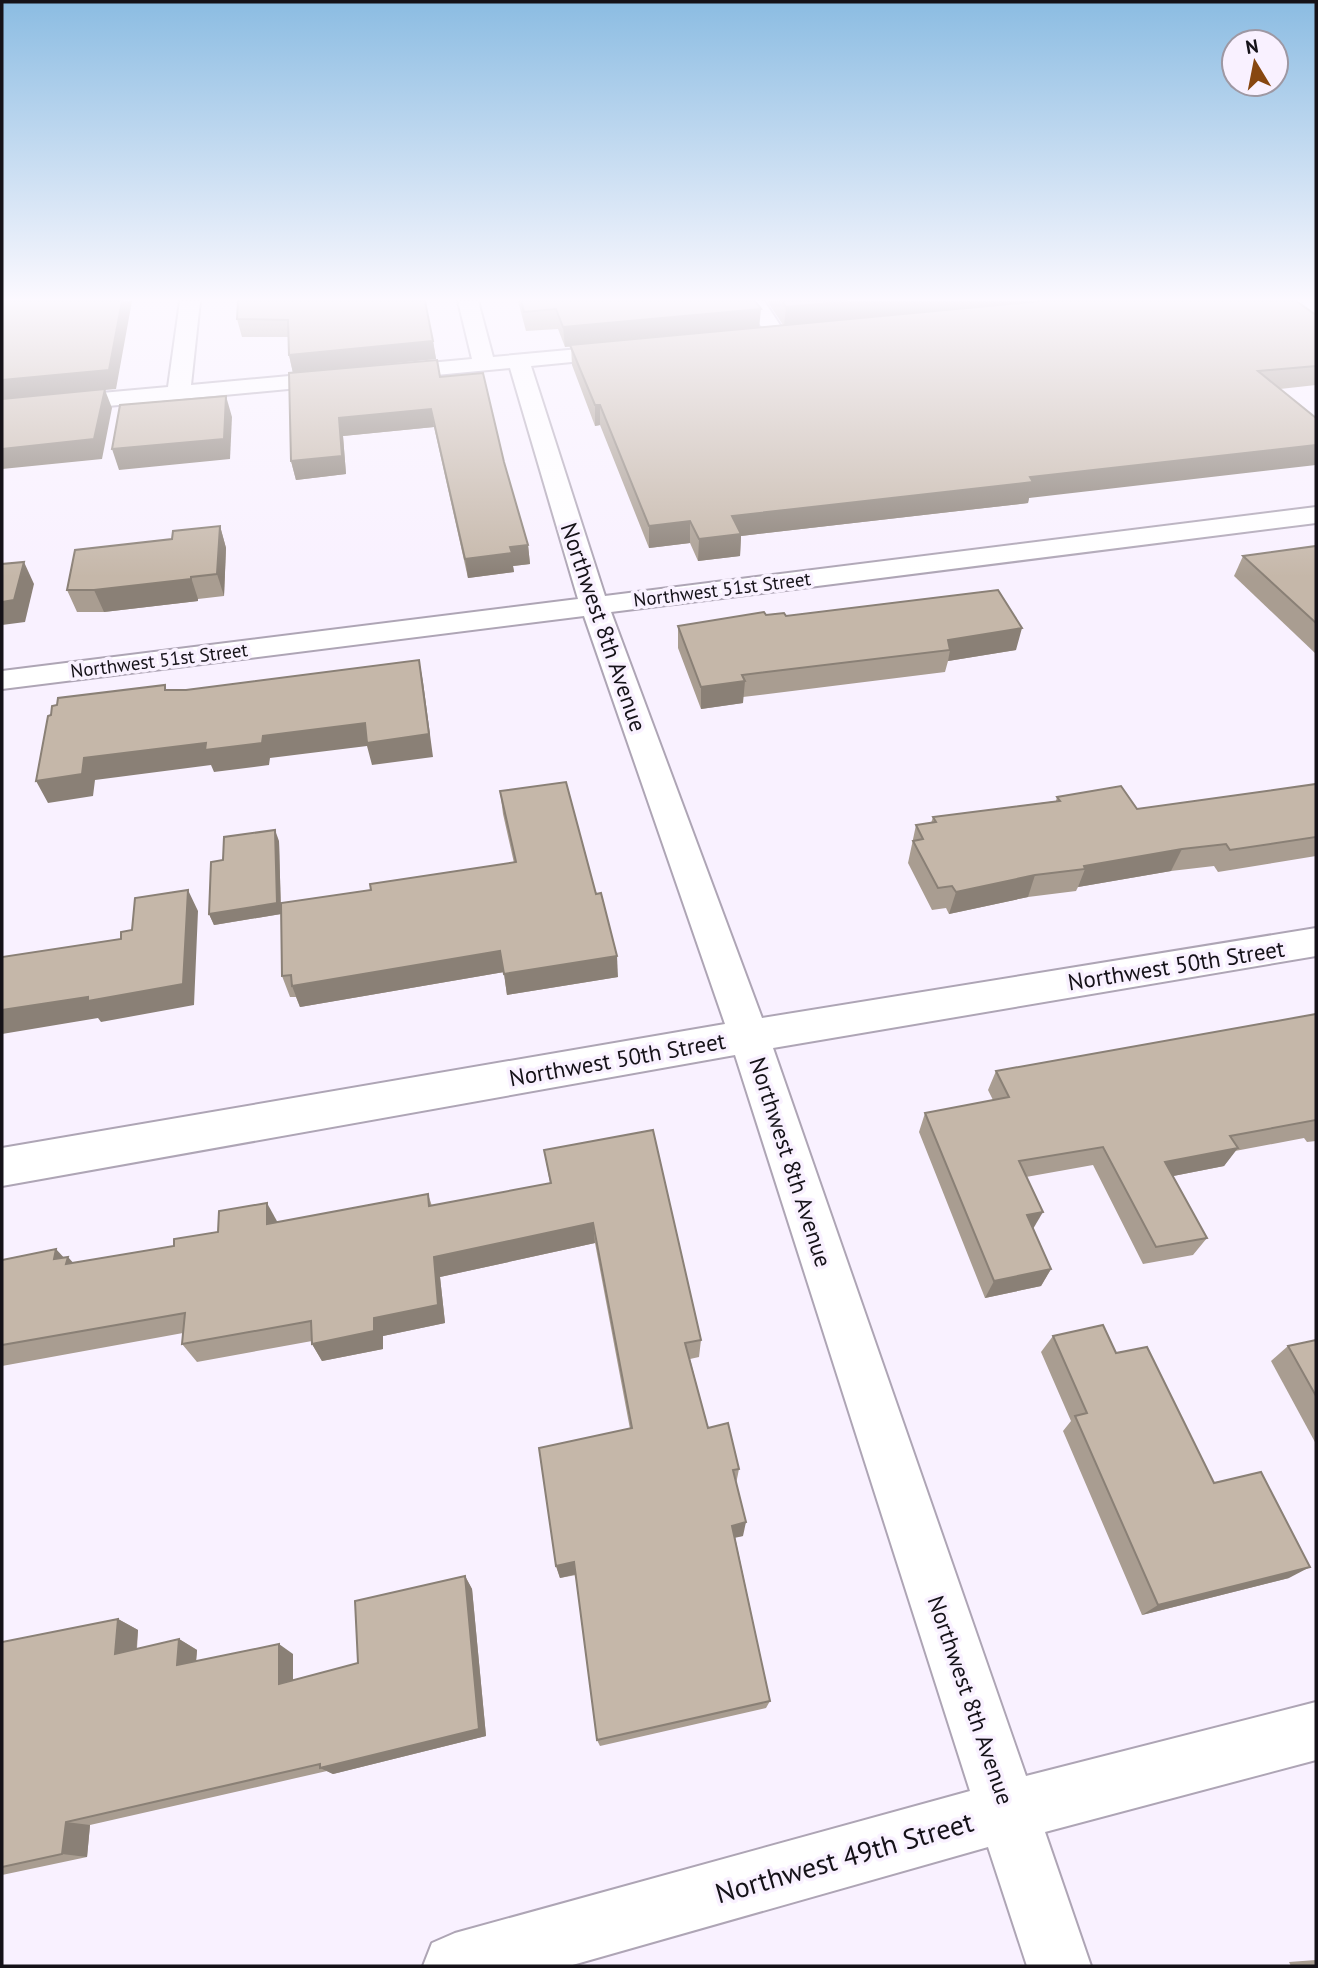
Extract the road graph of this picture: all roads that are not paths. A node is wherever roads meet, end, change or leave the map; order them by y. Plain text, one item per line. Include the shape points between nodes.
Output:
1 (170, 393) edge
2 (514, 393) edge
3 (2, 409) edge
4 (1316, 515) edge
5 (594, 606) junction
6 (2, 680) edge
7 (1316, 942) edge
8 (749, 1036) junction
9 (2, 1167) edge
10 (1316, 1731) edge
11 (1008, 1811) junction
12 (455, 1966) edge
13 (1059, 1966) edge

1 - 3 street
2 - 5 street, Northwest 8th Avenue
4 - 5 street, Northwest 51st Street
5 - 6 street, Northwest 51st Street
5 - 8 street, Northwest 8th Avenue
7 - 8 street, Northwest 50th Street
8 - 9 street, Northwest 50th Street
8 - 11 street, Northwest 8th Avenue
10 - 11 street, Northwest 49th Street
11 - 12 street, Northwest 49th Street
11 - 13 street, Northwest 8th Avenue

